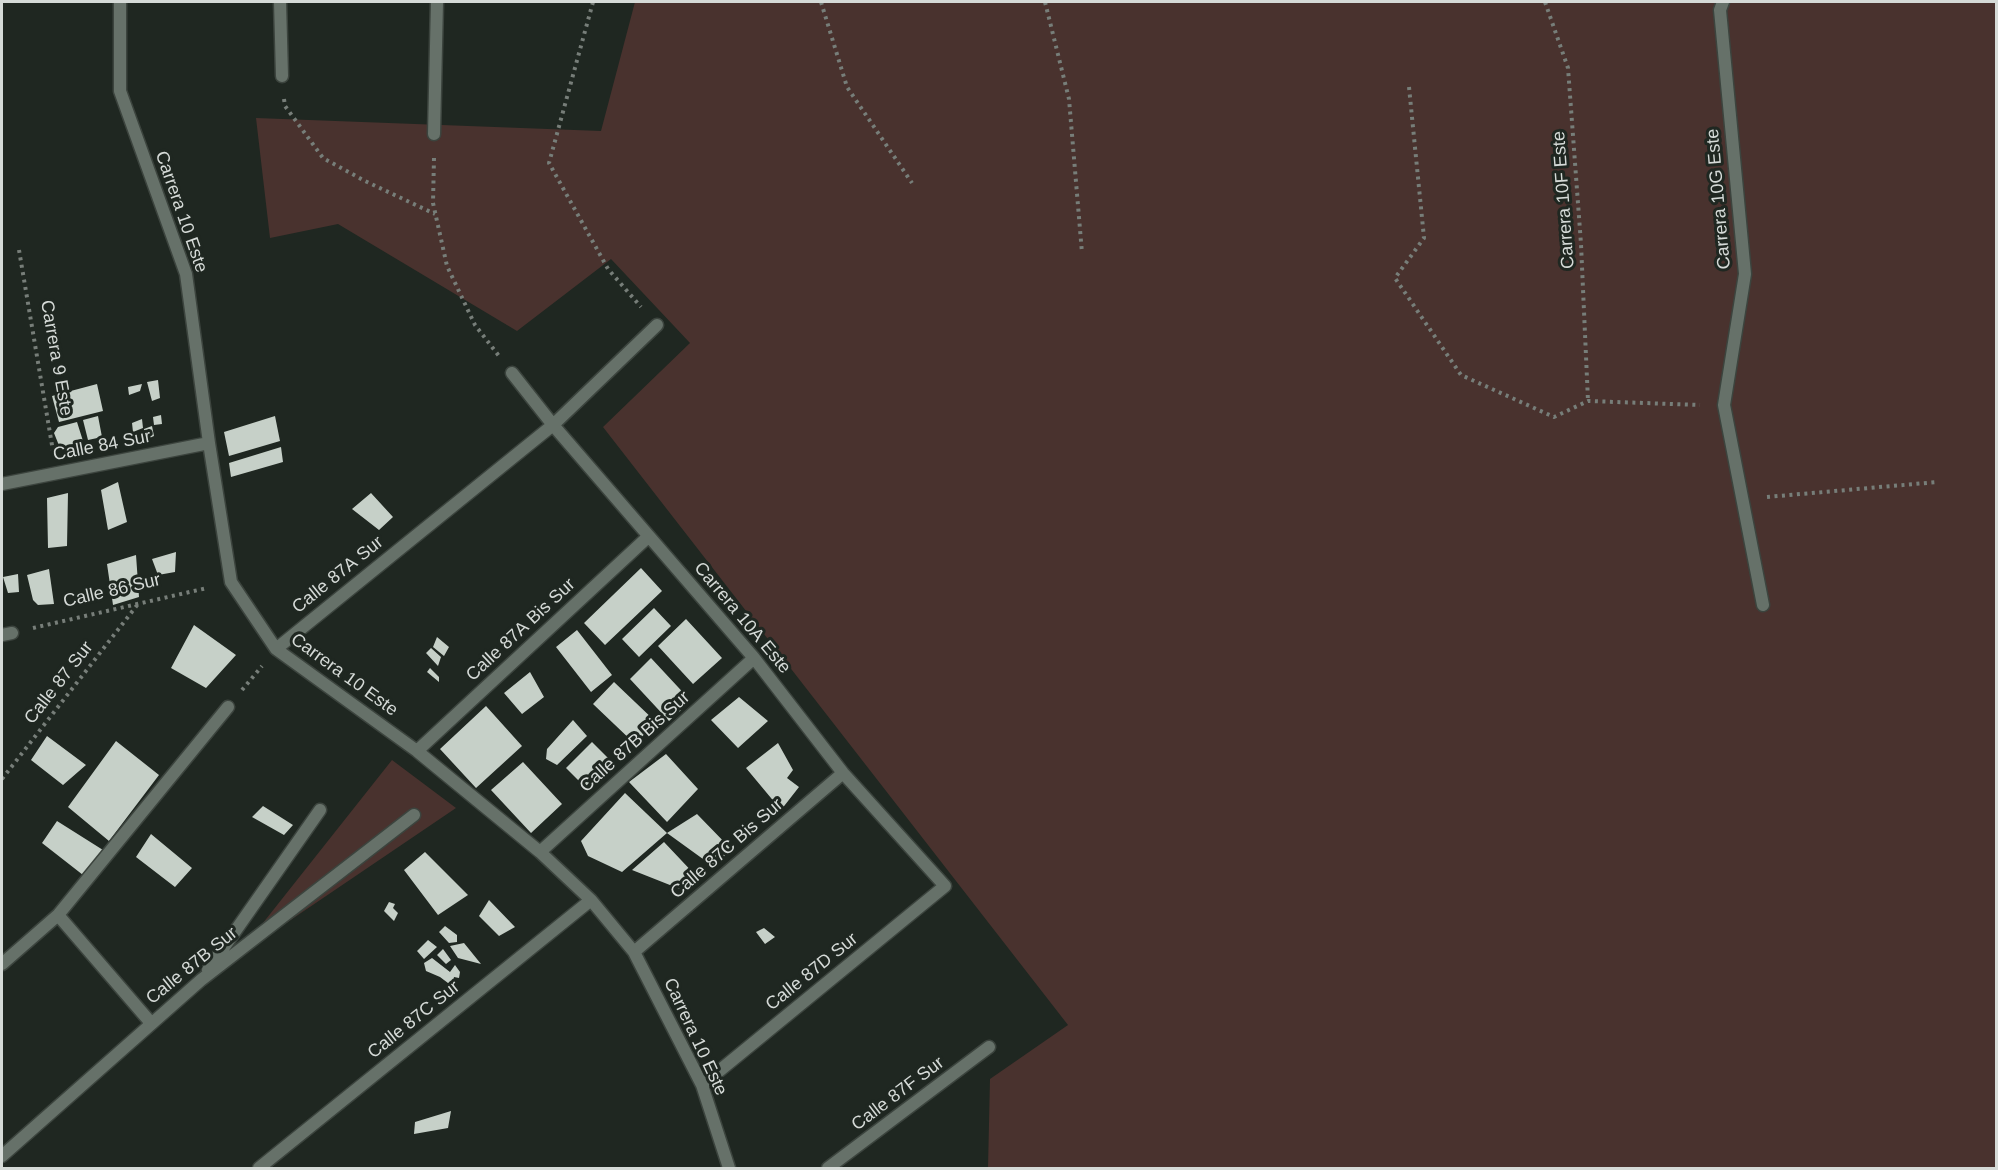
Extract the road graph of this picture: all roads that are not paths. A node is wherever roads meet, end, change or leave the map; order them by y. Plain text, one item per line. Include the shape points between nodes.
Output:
1 (120, 2) edge
2 (280, 2) edge
3 (437, 2) edge
4 (1723, 2) edge
5 (282, 76) road end
6 (434, 134) road end
7 (657, 325) road end
8 (512, 374) road end
9 (553, 425) junction
10 (209, 443) junction
11 (2, 484) edge
12 (649, 536) junction
13 (1763, 605) dead end
14 (276, 649) junction
15 (754, 658) junction
16 (228, 707) road end
17 (417, 751) junction
18 (843, 773) junction
19 (320, 810) dead end
20 (414, 815) dead end
21 (540, 852) junction
22 (945, 886) joint
23 (591, 900) junction
24 (58, 915) junction
25 (634, 952) junction
26 (2, 964) edge
27 (201, 980) junction
28 (151, 1023) junction
29 (989, 1047) dead end
30 (702, 1085) junction
31 (2, 1156) edge
32 (259, 1168) edge
33 (729, 1168) edge
34 (828, 1168) edge

1 - 10 street, Carrera 10 Este via 120,91 186,274
2 - 5 street
3 - 6 street
4 - 13 street, Carrera 10G Este via 1720,10 1745,274 1724,405
7 - 9 street, Calle 87A Sur
8 - 9 street, Carrera 10A Este
9 - 12 street, Carrera 10A Este
9 - 14 street, Calle 87A Sur
10 - 11 street, Calle 84 Sur
10 - 14 street, Carrera 10 Este via 231,582
12 - 15 street, Carrera 10A Este
12 - 17 street, Calle 87A Bis Sur
14 - 17 street, Carrera 10 Este
15 - 18 street, Carrera 10A Este
15 - 21 street, Calle 87B Bis Sur
16 - 24 street
17 - 21 street, Carrera 10 Este
18 - 22 street, Carrera 10A Este
18 - 25 street, Calle 87C Bis Sur
19 - 27 street
20 - 27 street, Calle 87B Sur
21 - 23 street, Carrera 10 Este
22 - 30 street, Calle 87D Sur
23 - 25 street, Carrera 10 Este
23 - 32 street, Calle 87C Sur
24 - 26 street
24 - 28 street
25 - 30 street, Carrera 10 Este
27 - 28 street, Calle 87B Sur
28 - 31 street, Calle 87B Sur
29 - 34 street, Calle 87F Sur
30 - 33 street, Carrera 10 Este

